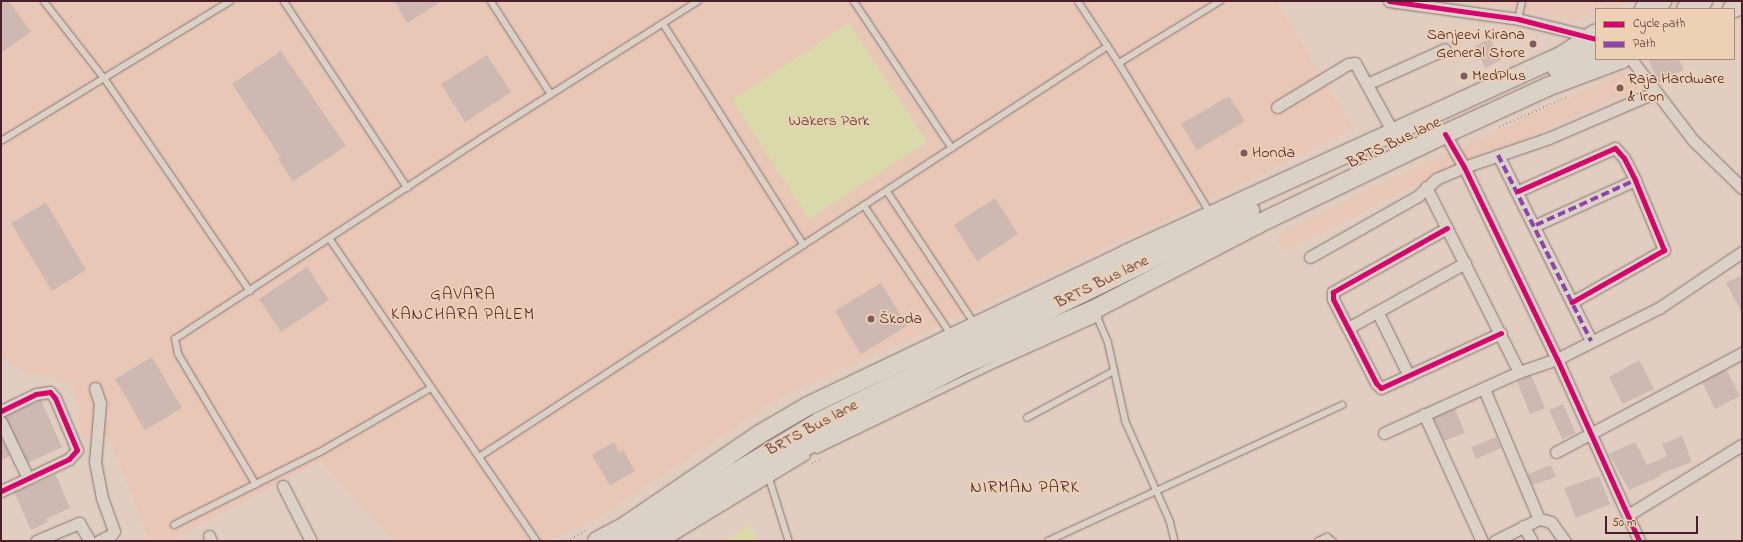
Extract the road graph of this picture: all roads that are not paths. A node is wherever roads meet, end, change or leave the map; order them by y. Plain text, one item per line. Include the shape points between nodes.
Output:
1 (44, 1) edge
2 (230, 1) edge
3 (284, 1) edge
4 (491, 1) edge
5 (698, 1) edge
6 (854, 1) edge
7 (1078, 1) edge
8 (1220, 1) edge
9 (1389, 1) edge
10 (1522, 1) edge
11 (1662, 1) edge
12 (1703, 1) edge
13 (1646, 8) edge
14 (1688, 8) edge
15 (1518, 19) junction
16 (663, 23) junction
17 (1595, 40) edge
18 (1108, 46) junction
19 (1445, 49) dead end
20 (1619, 60) edge
21 (1632, 60) edge
22 (1119, 63) junction
23 (105, 79) junction
24 (1367, 84) junction
25 (1656, 92) junction
26 (551, 94) junction
27 (1277, 107) dead end
28 (1393, 132) junction
29 (1445, 134) junction
30 (1, 141) edge
31 (952, 148) junction
32 (1498, 155) junction
33 (1464, 166) junction
34 (1635, 180) junction
35 (1426, 187) junction
36 (408, 188) junction
37 (1742, 188) edge
38 (887, 191) junction
39 (1518, 191) junction
40 (864, 206) junction
41 (1212, 215) junction
42 (1536, 225) junction
43 (1447, 228) junction
44 (330, 239) junction
45 (804, 245) junction
46 (1742, 252) edge
47 (1310, 257) dead end
48 (1465, 263) junction
49 (250, 291) junction
50 (1572, 302) junction
51 (1378, 313) junction
52 (1348, 328) junction
53 (1501, 333) junction
54 (985, 341) junction
55 (1592, 341) junction
56 (1742, 352) edge
57 (962, 353) junction
58 (1557, 359) junction
59 (1114, 371) junction
60 (1519, 372) junction
61 (1409, 376) junction
62 (95, 388) dead end
63 (431, 388) junction
64 (1484, 389) junction
65 (1342, 405) dead end
66 (1, 411) edge
67 (1424, 414) junction
68 (1027, 418) dead end
69 (1, 422) edge
70 (1384, 433) dead end
71 (1592, 435) junction
72 (1742, 445) edge
73 (1556, 452) dead end
74 (479, 457) junction
75 (768, 475) junction
76 (28, 478) junction
77 (256, 486) junction
78 (283, 486) dead end
79 (1156, 490) junction
80 (1, 491) edge
81 (1628, 515) junction
82 (1539, 519) junction
83 (174, 525) dead end
84 (1523, 526) junction
85 (1498, 540) edge
86 (36, 541) edge
87 (90, 541) edge
88 (99, 541) edge
89 (311, 541) edge
90 (537, 541) edge
91 (597, 541) edge
92 (622, 541) edge
93 (648, 541) edge
94 (668, 541) edge
95 (789, 541) edge
96 (1048, 541) edge
97 (1175, 541) edge
98 (1318, 541) edge
99 (1333, 541) edge
100 (1482, 541) edge
101 (1532, 541) edge
102 (1565, 541) edge
103 (1639, 541) edge

1 - 23 lane
2 - 23 lane
3 - 36 lane
4 - 26 lane
5 - 16 lane
6 - 31 lane
7 - 18 lane
8 - 22 lane
9 - 15 street
10 - 15 lane
11 - 13 main road
12 - 14 main road
15 - 17 street
16 - 26 lane
16 - 45 lane
17 - 28 main road
17 - 54 main road, BRTS Bus lane
18 - 22 lane
18 - 31 lane
19 - 24 street
20 - 29 main road via 1547,87
21 - 25 street
22 - 41 lane
23 - 30 lane
23 - 49 lane
24 - 27 street via 1355,63 1351,62
24 - 28 street
25 - 32 street via 1549,138
25 - 37 street via 1693,140
26 - 36 lane
28 - 41 main road
29 - 33 street
29 - 54 main road via 1258,224 1093,310
31 - 38 lane
32 - 33 street
32 - 39 street
33 - 35 street via 1436,179
33 - 58 street
34 - 39 street via 1624,158 1615,148
34 - 42 street
34 - 50 street via 1664,250
35 - 43 street
35 - 47 street via 1418,196 1377,221
36 - 44 lane
38 - 40 lane
38 - 54 lane
39 - 42 street
40 - 45 lane
40 - 57 lane
41 - 54 main road
42 - 50 street
43 - 48 street
43 - 52 street via 1333,292 1333,299
44 - 49 lane
44 - 63 lane
45 - 74 lane
46 - 55 street via 1659,308
48 - 51 street
48 - 53 street
49 - 77 lane via 176,339 175,348
50 - 55 street
51 - 52 street
51 - 61 street
52 - 61 street via 1378,386 1385,387
53 - 60 street
53 - 61 street
54 - 57 main road
54 - 57 main road
54 - 59 lane via 1098,318 1108,341
55 - 58 street
56 - 71 street
57 - 75 main road via 810,444
57 - 91 main road via 808,406 760,434 625,526
57 - 92 main road, BRTS Bus lane via 820,421
58 - 60 street
58 - 71 street
59 - 68 lane
59 - 79 lane via 1130,431
60 - 64 street
62 - 88 street via 100,403 95,462 114,531
63 - 74 lane
63 - 77 lane
64 - 67 street
64 - 82 street
65 - 79 lane
66 - 76 street via 36,394 50,392 76,443 77,450 69,458
67 - 70 street
67 - 100 street
69 - 76 street
71 - 73 street
71 - 81 street
72 - 81 street
74 - 90 lane
75 - 93 main road
75 - 94 lane
75 - 95 lane
76 - 80 street
77 - 83 lane
78 - 89 street
79 - 96 lane
79 - 97 lane
81 - 103 street
82 - 84 street
82 - 102 street via 1551,522
84 - 85 street
84 - 101 street
86 - 87 street via 79,523
98 - 99 lane via 1327,537

